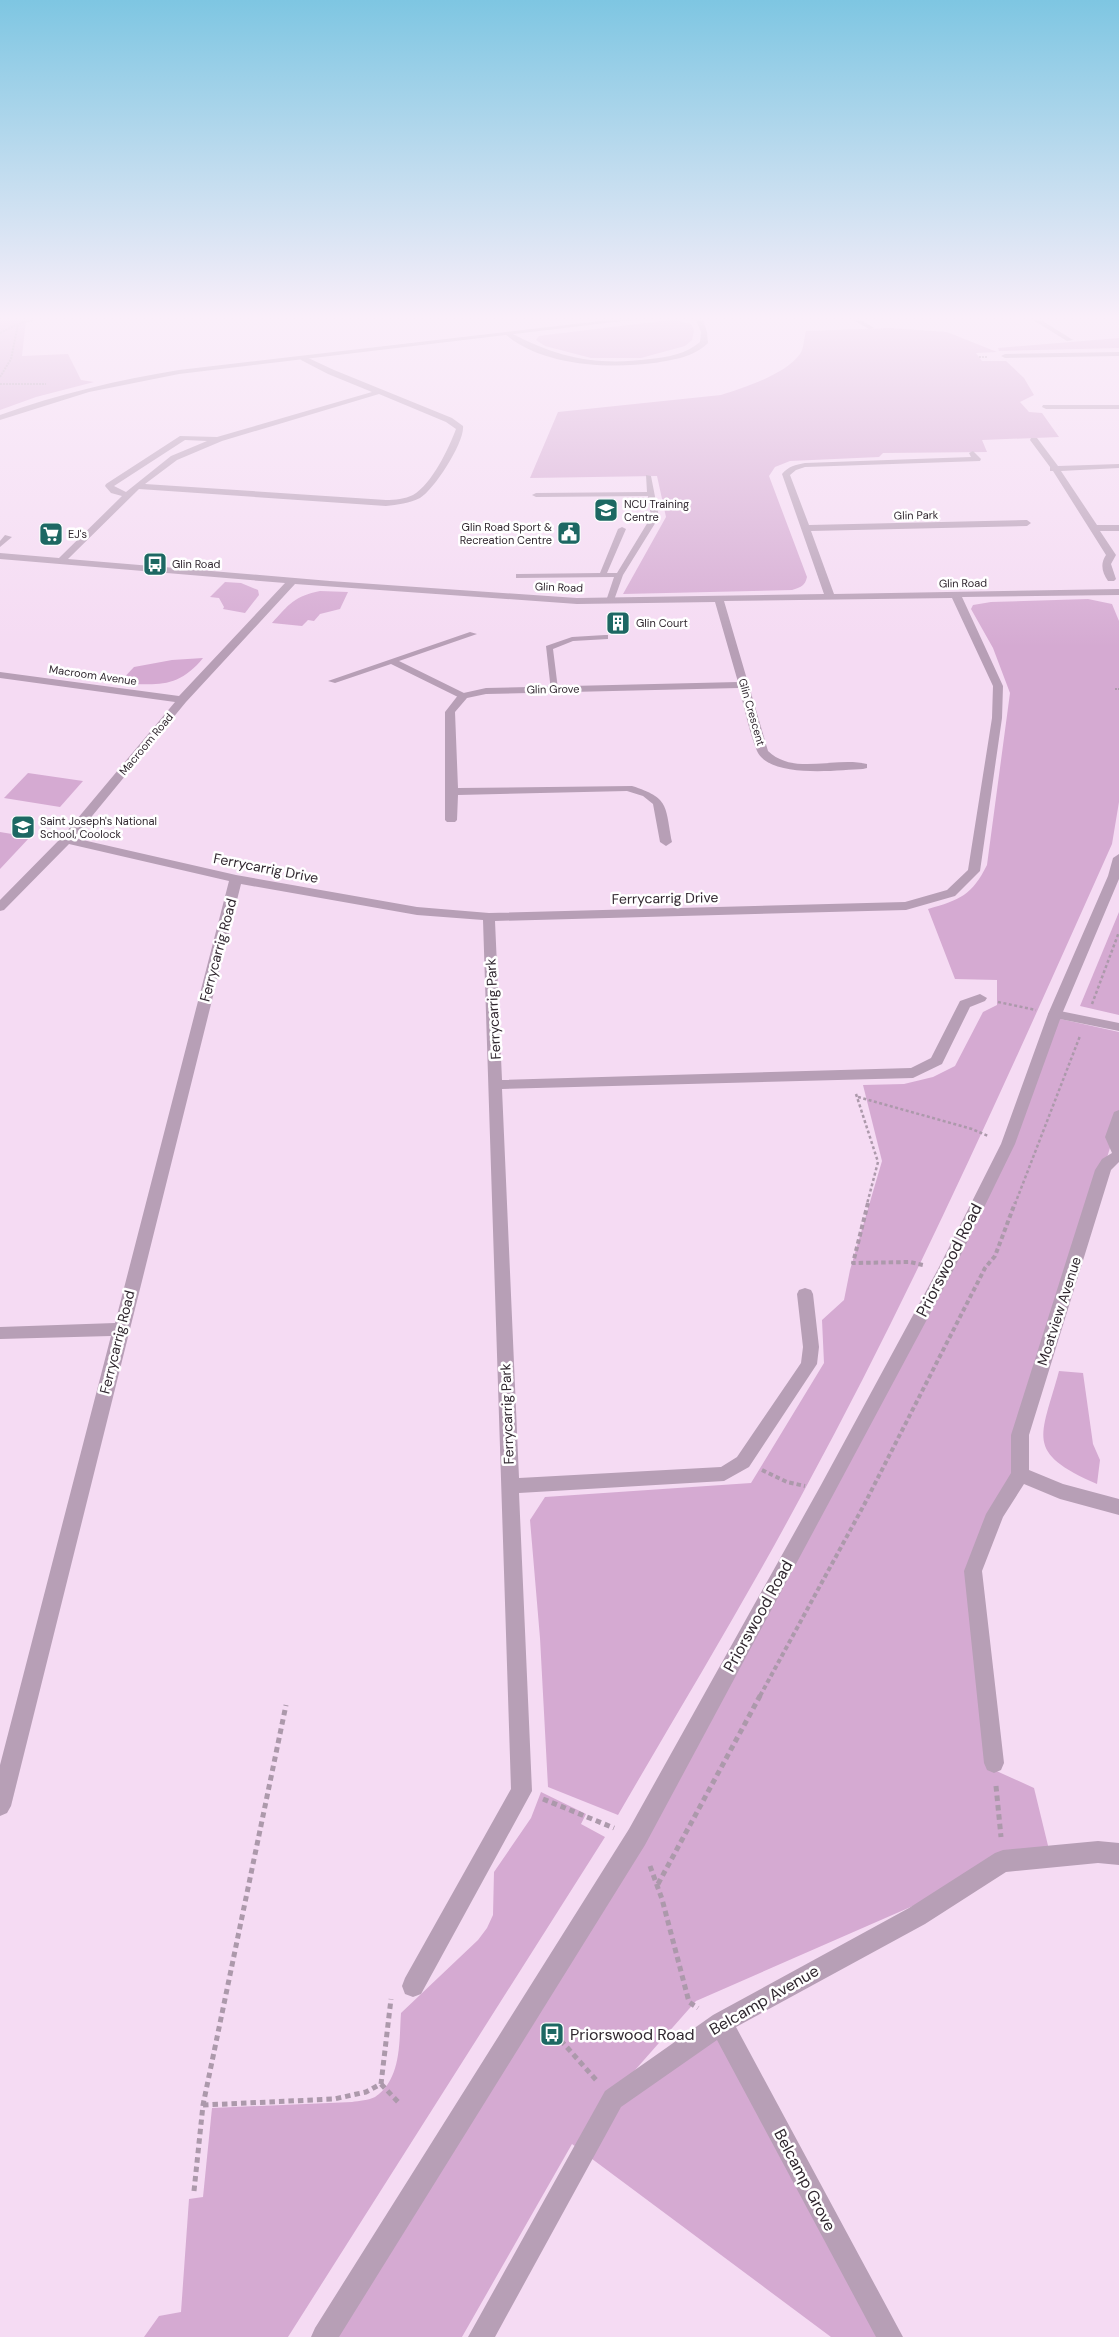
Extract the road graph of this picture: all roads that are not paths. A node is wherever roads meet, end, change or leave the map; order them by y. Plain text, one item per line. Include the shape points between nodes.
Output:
1 (255, 429) edge
2 (460, 429) edge
3 (219, 440) junction
4 (1034, 440) dead end
5 (973, 453) dead end
6 (1119, 466) edge
7 (1053, 468) junction
8 (648, 476) dead end
9 (137, 486) junction
10 (128, 494) junction
11 (651, 494) junction
12 (536, 495) dead end
13 (1027, 524) dead end
14 (806, 528) junction
15 (1094, 528) junction
16 (1119, 528) edge
17 (622, 529) dead end
18 (8, 538) dead end
19 (0, 545) edge
20 (0, 556) edge
21 (1115, 556) edge
22 (60, 562) junction
23 (603, 574) junction
24 (619, 575) junction
25 (519, 576) dead end
26 (1111, 578) dead end
27 (292, 581) junction
28 (1119, 592) edge
29 (956, 595) junction
30 (830, 597) junction
31 (719, 600) junction
32 (610, 601) junction
33 (473, 634) dead end
34 (605, 637) dead end
35 (392, 661) junction
36 (0, 675) edge
37 (332, 681) dead end
38 (744, 685) junction
39 (554, 689) junction
40 (463, 696) junction
41 (182, 700) junction
42 (863, 766) dead end
43 (452, 792) junction
44 (451, 820) dead end
45 (66, 840) junction
46 (666, 842) dead end
47 (1119, 858) edge
48 (236, 879) junction
49 (0, 907) edge
50 (489, 917) junction
51 (980, 998) road end
52 (1055, 1014) junction
53 (1119, 1027) edge
54 (496, 1085) junction
55 (1119, 1115) edge
56 (1119, 1154) edge
57 (805, 1294) dead end
58 (121, 1329) junction
59 (0, 1333) edge
60 (1020, 1474) junction
61 (510, 1486) junction
62 (1119, 1507) edge
63 (994, 1763) road end
64 (0, 1806) edge
65 (1119, 1854) edge
66 (413, 1986) dead end
67 (721, 2023) junction
68 (324, 2337) edge
69 (481, 2337) edge
70 (890, 2337) edge

1 - 3 street
2 - 9 street via 458,438 430,482 420,494 405,501 368,503
3 - 9 street via 174,458
3 - 10 street via 183,438 109,486 114,492
4 - 7 street
5 - 14 street via 977,459 818,464 793,468 786,474
6 - 7 street
7 - 15 street
8 - 11 lane
9 - 10 street
10 - 22 street
11 - 12 lane
11 - 24 lane via 655,517
13 - 14 street, Glin Park
14 - 30 street
15 - 16 street
15 - 21 street
17 - 23 lane
18 - 19 lane
20 - 22 street, Glin Road
21 - 26 street via 1106,564
22 - 27 street, Glin Road
23 - 24 lane
23 - 25 lane
24 - 32 lane
27 - 32 street, Glin Road via 531,599
27 - 41 street, Macroom Road
28 - 29 street, Glin Road
29 - 30 street, Glin Road
29 - 50 street, Ferrycarrig Drive via 998,686 997,718 974,871 952,893 906,906
30 - 31 street, Glin Road
31 - 32 street, Glin Road
31 - 38 street, Glin Crescent
33 - 35 lane
34 - 39 lane via 572,639 549,648
35 - 37 lane
35 - 40 lane
36 - 41 street, Macroom Avenue
38 - 39 street, Glin Grove
38 - 42 street, Glin Crescent via 763,752 773,762 794,767
39 - 40 street, Glin Grove via 486,691
40 - 43 street via 450,712
41 - 45 street, Macroom Road
43 - 44 street
43 - 46 street via 628,788 647,794 658,803
45 - 48 street, Ferrycarrig Drive
45 - 49 street, Macroom Road
47 - 52 street, Priorswood Road
48 - 50 street, Ferrycarrig Drive via 418,911
48 - 58 street, Ferrycarrig Road
50 - 54 street, Ferrycarrig Park
51 - 54 street via 965,1004 937,1061 913,1073
52 - 53 street
52 - 68 street, Priorswood Road via 1008,1144 946,1269 637,1837
54 - 61 street, Ferrycarrig Park
55 - 56 street, Moatview Avenue via 1112,1137
56 - 60 street, Moatview Avenue via 1106,1163 1103,1170 1020,1435
57 - 61 street via 811,1347 809,1364 743,1462 724,1474
58 - 59 street
58 - 64 street, Ferrycarrig Road
60 - 62 street via 1060,1491
60 - 63 street via 995,1514 973,1571
61 - 66 street, Ferrycarrig Park via 522,1790
65 - 67 street, Belcamp Avenue via 1098,1852 1003,1861 917,1916
67 - 69 street, Belcamp Avenue via 613,2099
67 - 70 street, Belcamp Grove

